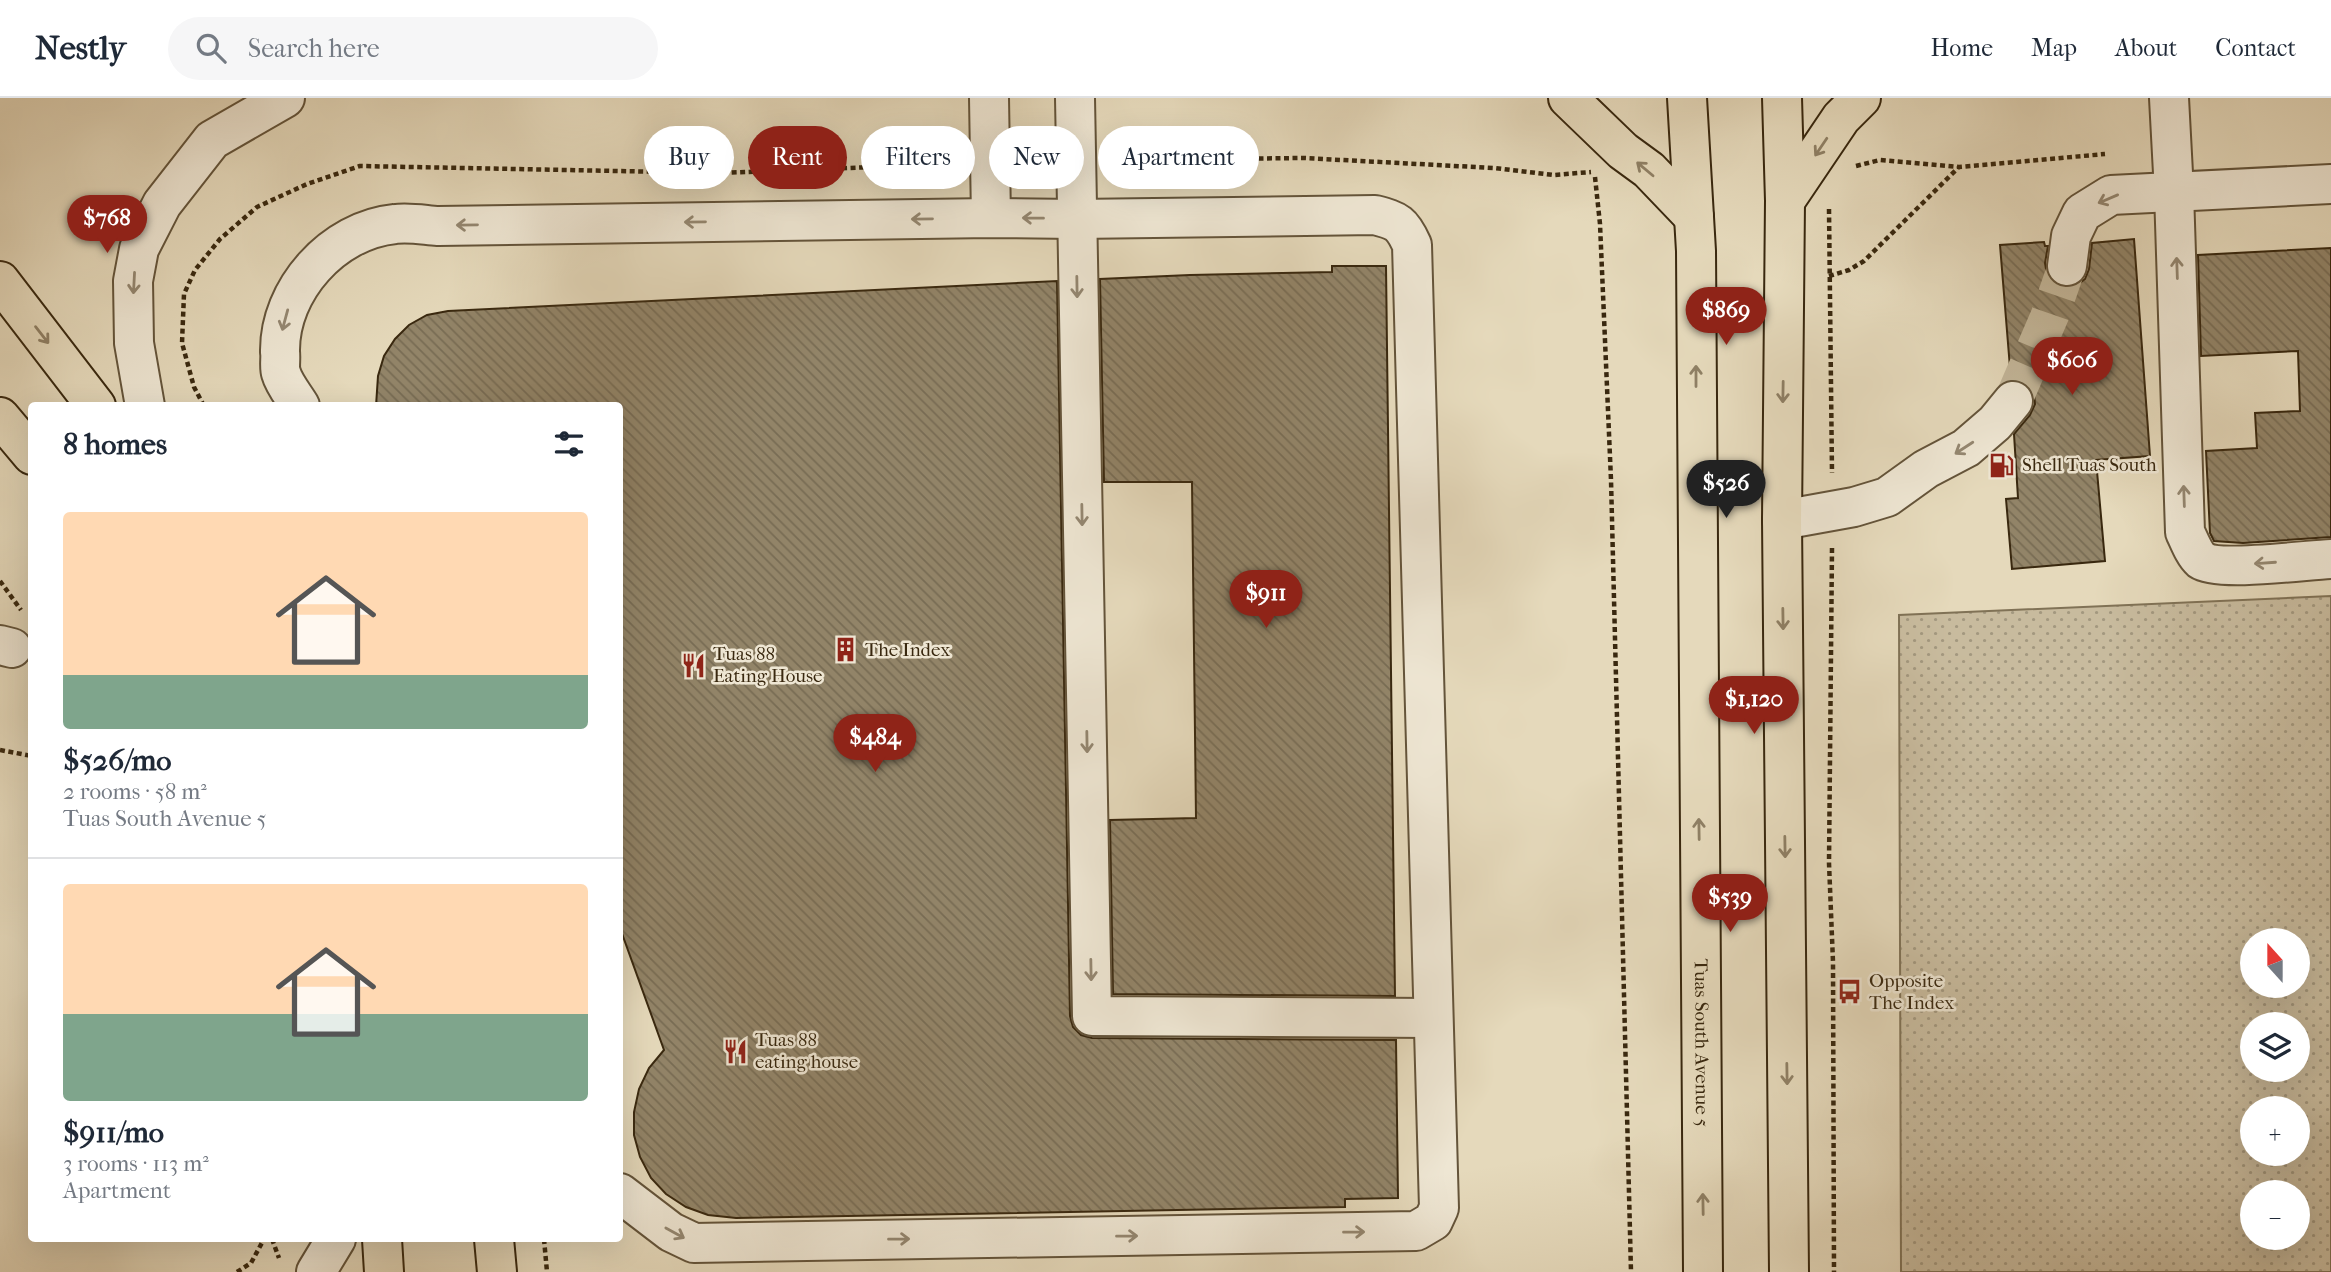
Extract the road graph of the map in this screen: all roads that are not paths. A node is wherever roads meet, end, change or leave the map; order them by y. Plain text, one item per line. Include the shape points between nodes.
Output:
1 (285, 98) edge
2 (989, 98) edge
3 (1076, 98) edge
4 (1568, 98) edge
5 (1687, 98) edge
6 (1782, 98) edge
7 (1861, 98) edge
8 (2169, 98) edge
9 (2331, 184) edge
10 (2174, 192) junction
11 (1785, 201) junction
12 (1694, 217) junction
13 (990, 218) junction
14 (1076, 219) junction
15 (2067, 266) tunnel mouth
16 (0, 281) edge
17 (2013, 401) tunnel mouth
18 (93, 402) edge
19 (144, 402) edge
20 (298, 402) edge
21 (0, 416) edge
22 (28, 450) edge
23 (1782, 520) junction
24 (2331, 559) edge
25 (1433, 1018) junction
26 (623, 1195) edge
27 (334, 1242) edge
28 (382, 1242) edge
29 (494, 1242) edge
30 (316, 1272) edge
31 (384, 1272) edge
32 (497, 1272) edge
33 (1703, 1272) edge
34 (1789, 1272) edge

1 -> 19 street via 212,140 162,204 139,249 133,281 134,343
2 - 13 street
3 - 14 street
12 -> 4 main road
5 - 12 main road, Tuas South Avenue 5
6 - 11 main road
7 -> 11 main road via 1841,118
8 - 10 street
9 - 10 street
10 -> 15 street via 2111,195 2082,213 2071,236
24 -> 10 street via 2224,566 2201,560 2190,543 2185,531
11 -> 23 main road
33 -> 12 main road, Tuas South Avenue 5
14 -> 13 street
13 -> 20 street via 396,223 366,231 335,247 305,276 289,305 280,340 281,373
14 - 25 street via 1376,215 1404,228 1412,245
14 -> 25 street via 1092,1016
16 -> 18 main road
17 -> 23 street via 1966,448 1886,497
21 - 22 main road
23 -> 34 main road
26 -> 25 street via 671,1232 694,1243 1416,1231 1433,1221 1439,1208
27 - 30 street
28 - 31 main road
29 - 32 main road

